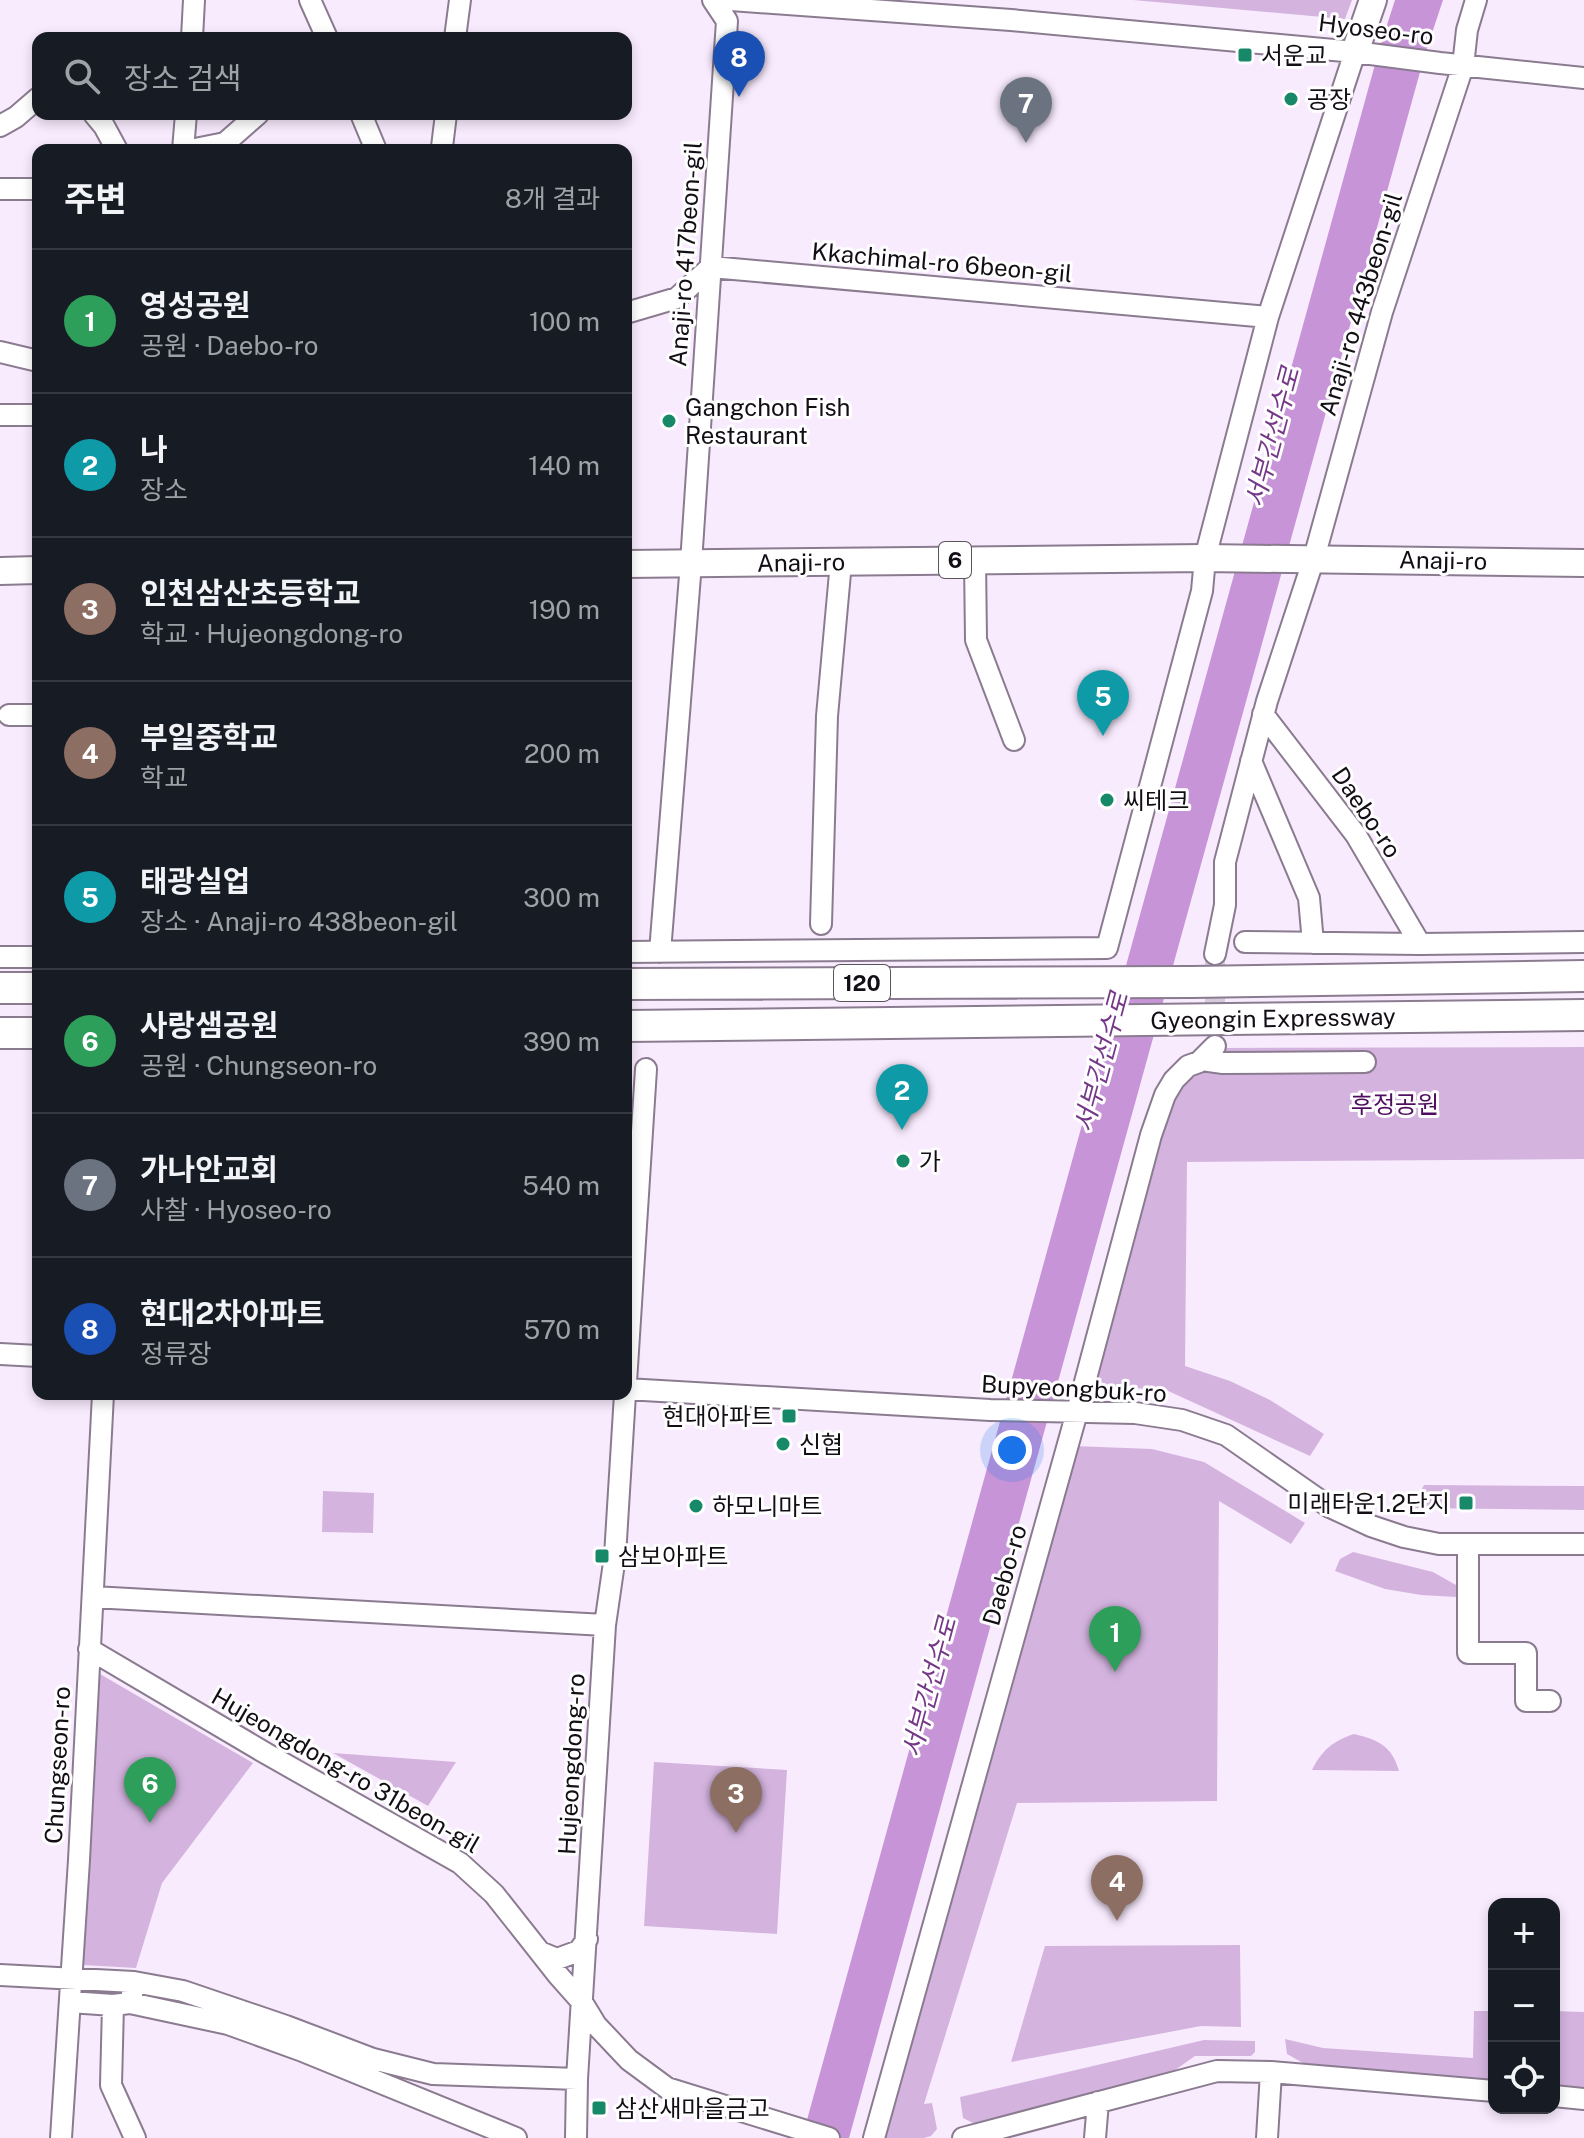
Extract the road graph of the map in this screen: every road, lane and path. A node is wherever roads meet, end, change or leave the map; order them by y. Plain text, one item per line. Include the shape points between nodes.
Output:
1 (194, 0) edge
2 (310, 0) edge
3 (460, 0) edge
4 (713, 0) edge
5 (731, 0) edge
6 (1373, 0) edge
7 (1476, 0) edge
8 (192, 32) edge
9 (321, 32) edge
10 (456, 32) edge
11 (1364, 53) junction
12 (1463, 66) junction
13 (1584, 78) edge
14 (32, 103) edge
15 (99, 120) edge
16 (186, 120) edge
17 (251, 120) edge
18 (364, 120) edge
19 (445, 120) edge
20 (0, 126) edge
21 (114, 144) edge
22 (184, 144) edge
23 (220, 144) edge
24 (374, 144) edge
25 (442, 144) edge
26 (0, 189) edge
27 (32, 189) edge
28 (711, 267) junction
29 (632, 311) edge
30 (1268, 317) junction
31 (0, 352) edge
32 (32, 360) edge
33 (0, 415) edge
34 (32, 415) edge
35 (1212, 558) junction
36 (1308, 558) junction
37 (975, 560) junction
38 (841, 562) junction
39 (691, 563) junction
40 (1584, 563) edge
41 (632, 564) edge
42 (32, 570) edge
43 (0, 571) edge
44 (1263, 714) junction
45 (9, 715) dead end
46 (32, 715) edge
47 (1014, 740) dead end
48 (1251, 761) junction
49 (821, 924) dead end
50 (1245, 942) dead end
51 (1584, 942) edge
52 (1313, 943) junction
53 (1420, 944) junction
54 (632, 952) edge
55 (660, 952) junction
56 (1215, 954) tunnel mouth
57 (0, 957) edge
58 (32, 957) edge
59 (1584, 976) edge
60 (632, 984) edge
61 (0, 988) edge
62 (32, 988) edge
63 (1584, 1015) edge
64 (632, 1026) edge
65 (0, 1033) edge
66 (32, 1033) edge
67 (1365, 1062) dead end
68 (646, 1069) dead end
69 (632, 1288) edge
70 (0, 1354) edge
71 (32, 1356) edge
72 (632, 1392) edge
73 (103, 1400) edge
74 (625, 1400) edge
75 (1072, 1412) junction
76 (1468, 1544) junction
77 (1584, 1544) edge
78 (93, 1597) junction
79 (605, 1625) junction
80 (89, 1649) junction
81 (1550, 1701) dead end
82 (587, 1939) junction
83 (540, 1952) junction
84 (0, 1975) edge
85 (72, 1978) junction
86 (126, 1997) junction
87 (70, 2002) junction
88 (582, 2002) junction
89 (629, 2060) junction
90 (578, 2071) junction
91 (1271, 2072) junction
92 (1488, 2090) edge
93 (1560, 2097) edge
94 (1584, 2099) edge
95 (1098, 2102) junction
96 (61, 2138) edge
97 (135, 2138) edge
98 (516, 2138) edge
99 (576, 2138) edge
100 (829, 2138) edge
101 (874, 2138) edge
102 (963, 2138) edge
103 (1095, 2138) edge
104 (1267, 2138) edge

1 - 8 street
2 - 9 street
3 - 10 street
4 - 28 street, Anaji-ro 417beon-gil via 727,21
5 - 11 street, Hyoseo-ro
6 - 11 main road
7 - 12 street, Anaji-ro 443beon-gil
11 - 12 street, Hyoseo-ro
11 - 30 street
12 - 13 street, Hyoseo-ro
12 - 36 street, Anaji-ro 443beon-gil
14 - 20 street
15 - 21 street
16 - 22 street
17 - 23 street
18 - 24 street
19 - 25 street
26 - 27 street
28 - 29 street via 677,298
28 - 30 street, Kkachimal-ro 6beon-gil
28 - 39 street, Anaji-ro 417beon-gil
30 - 35 street
31 - 32 street
33 - 34 street
35 - 36 main road, 6
35 - 37 main road, Anaji-ro / 6
35 - 55 street via 1107,948
36 - 40 main road, Anaji-ro / 6
36 - 44 street
37 - 38 main road, Anaji-ro / 6
37 - 47 street via 976,640
38 - 39 main road, Anaji-ro / 6
38 - 49 street via 827,716
39 - 41 main road, Anaji-ro / 6
39 - 55 street, Anaji-ro 417beon-gil
42 - 43 main road
44 - 48 street
44 - 53 street, Daebo-ro via 1356,835
45 - 46 street
48 - 52 street via 1309,898
48 - 56 street via 1225,862 1225,905
50 - 52 street
51 - 53 street
52 - 53 street
54 - 55 street
57 - 58 street
59 - 60 highway, Gyeongin Expressway / 120
61 - 62 highway
63 - 64 highway, Gyeongin Expressway / 120
65 - 66 highway
67 - 75 street, Daebo-ro via 1223,1063 1208,1053 1174,1080 1151,1135
68 - 69 street
70 - 71 street
72 - 75 street, Bupyeongbuk-ro
73 - 78 street, Chungseon-ro
74 - 79 street, Hujeongdong-ro
75 - 76 street, Bupyeongbuk-ro via 1182,1420 1226,1435 1328,1506 1371,1526 1439,1544
75 - 101 street, Daebo-ro
76 - 77 street, Bupyeongbuk-ro
76 - 81 street via 1468,1653 1526,1653 1526,1701
78 - 79 street
78 - 80 street, Chungseon-ro
79 - 82 street, Hujeongdong-ro
80 - 83 street, Hujeongdong-ro 31beon-gil via 460,1863 494,1894
80 - 85 street, Chungseon-ro
82 - 83 street via 579,1951 557,1959
82 - 88 street, Hujeongdong-ro
83 - 88 street, Hujeongdong-ro 31beon-gil
84 - 85 street
85 - 86 street
85 - 87 street, Chungseon-ro
86 - 87 street
86 - 90 street via 183,1991 373,2059 433,2074
86 - 97 street via 111,2085
86 - 98 street via 257,2034
87 - 96 street, Chungseon-ro
88 - 89 street, Hujeongdong-ro 31beon-gil
88 - 90 street, Hujeongdong-ro
89 - 90 street via 607,2050 588,2050
89 - 100 street via 667,2088
90 - 99 street, Hujeongdong-ro
91 - 92 street
91 - 95 street via 1217,2071
91 - 104 street
93 - 94 street
95 - 102 street
95 - 103 street

